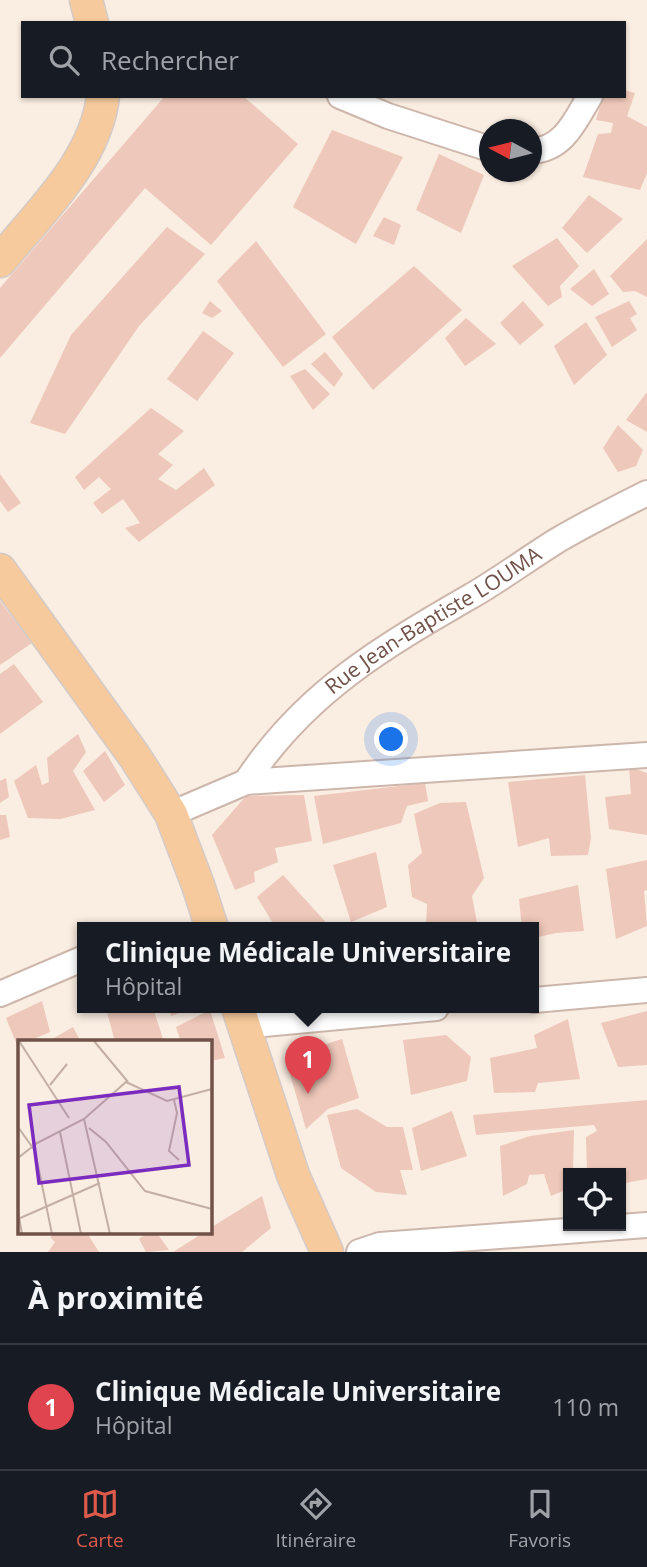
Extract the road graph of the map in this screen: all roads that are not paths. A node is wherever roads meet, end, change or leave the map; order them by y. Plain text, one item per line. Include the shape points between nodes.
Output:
1 (86, 0) edge
2 (91, 21) edge
3 (103, 98) edge
4 (345, 98) edge
5 (589, 98) edge
6 (479, 146) edge
7 (542, 149) edge
8 (0, 261) edge
9 (647, 493) edge
10 (0, 570) edge
11 (647, 755) edge
12 (246, 782) junction
13 (171, 814) junction
14 (210, 922) edge
15 (77, 961) edge
16 (647, 990) edge
17 (0, 994) edge
18 (539, 1000) edge
19 (328, 1013) edge
20 (241, 1017) edge
21 (647, 1225) edge
22 (327, 1252) edge
23 (359, 1252) edge

1 - 2 main road
3 - 8 main road via 90,145
4 - 6 street
5 - 7 street via 561,142
9 - 12 street, Rue Jean-Baptiste LOUMA via 558,540 375,653 292,722
10 - 13 main road
11 - 12 street
12 - 13 street
13 - 14 main road
15 - 17 street
16 - 18 street
19 - 20 street
20 - 22 main road via 293,1175
21 - 23 street via 380,1245

